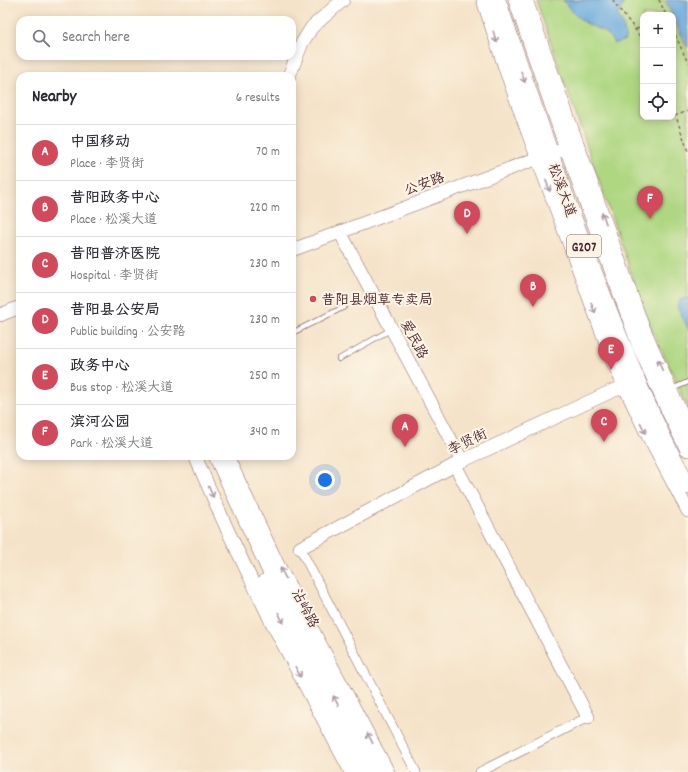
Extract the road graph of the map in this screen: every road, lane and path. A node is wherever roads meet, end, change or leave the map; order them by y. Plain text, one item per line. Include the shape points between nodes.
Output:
1 (343, 0) edge
2 (483, 0) edge
3 (497, 0) edge
4 (517, 0) edge
5 (526, 0) edge
6 (613, 0) edge
7 (659, 0) edge
8 (665, 12) edge
9 (640, 28) edge
10 (636, 29) junction
11 (640, 36) edge
12 (676, 37) edge
13 (296, 58) edge
14 (295, 60) edge
15 (688, 63) edge
16 (291, 72) edge
17 (688, 111) edge
18 (676, 116) edge
19 (676, 119) edge
20 (568, 148) junction
21 (688, 151) edge
22 (544, 156) junction
23 (340, 232) junction
24 (296, 248) edge
25 (344, 307) dead end
26 (16, 309) edge
27 (0, 316) edge
28 (392, 329) junction
29 (296, 331) edge
30 (339, 359) dead end
31 (654, 375) junction
32 (688, 382) edge
33 (630, 384) junction
34 (670, 389) junction
35 (688, 426) edge
36 (688, 448) edge
37 (197, 460) edge
38 (208, 460) edge
39 (217, 460) edge
40 (229, 460) edge
41 (458, 463) junction
42 (688, 486) edge
43 (688, 511) edge
44 (300, 548) joint
45 (588, 717) joint
46 (351, 772) edge
47 (364, 772) edge
48 (375, 772) edge
49 (388, 772) edge
50 (416, 772) edge
51 (480, 772) edge

1 - 13 street via 312,27
2 -> 22 street via 505,68
3 -> 22 highway, 松溪大道 / G207
4 - 20 highway, 松溪大道 / G207
34 -> 5 street via 641,322
6 - 10 path
7 - 8 path
9 - 10 path
10 - 11 path
12 - 15 path
14 - 16 street
17 - 18 path
19 - 21 path
20 - 22 street, 公安路
20 - 31 highway, 松溪大道 / G207
22 - 23 street, 公安路
22 -> 33 highway, 松溪大道 / G207 via 594,274
23 - 24 street, 公安路
23 - 28 street, 爱民路
25 - 29 lane
26 - 27 street
28 - 30 lane
28 - 41 street, 爱民路
31 - 33 street, 李贤街
31 - 36 highway, 松溪大道 / G207
32 - 34 lane
33 - 41 street, 李贤街
33 - 42 highway, 松溪大道 / G207
33 -> 43 street via 661,462
34 - 35 street
37 -> 46 street via 272,621
38 -> 47 street, 沾岭路 via 280,616
48 -> 39 street, 沾岭路 via 270,574
49 -> 40 street via 278,563
41 - 44 street, 李贤街
41 - 45 street, 爱民路
44 - 50 street
45 - 51 street

